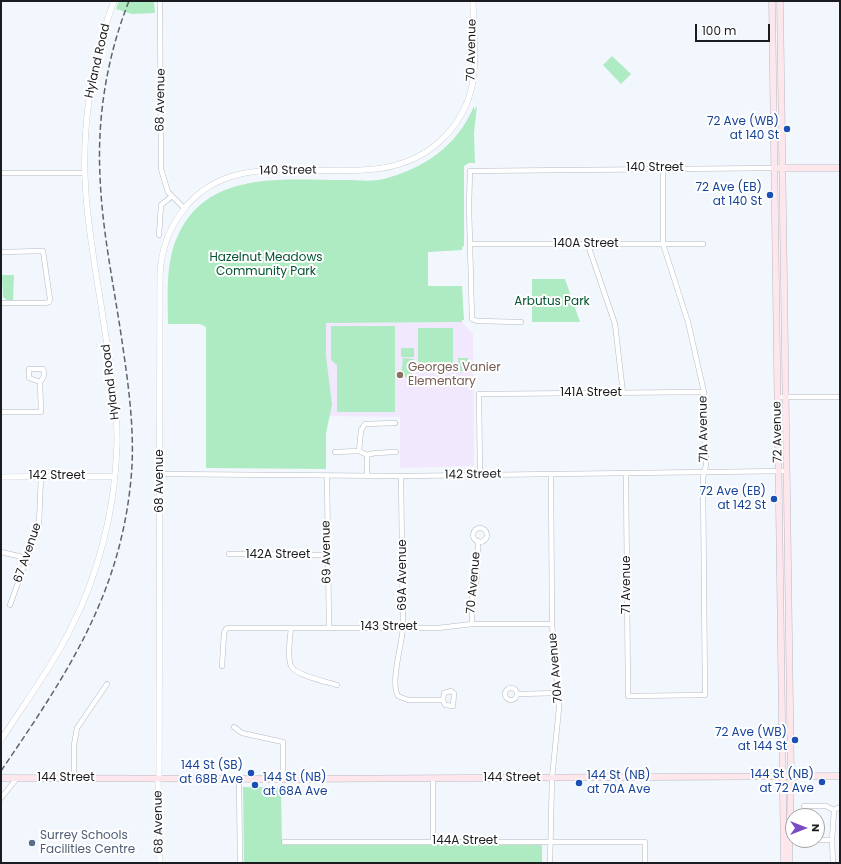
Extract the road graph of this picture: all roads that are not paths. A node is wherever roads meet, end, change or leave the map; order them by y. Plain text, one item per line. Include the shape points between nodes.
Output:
1 (114, 1) edge
2 (160, 1) edge
3 (473, 1) edge
4 (772, 1) edge
5 (780, 1) edge
6 (403, 164) joint
7 (663, 168) junction
8 (774, 168) junction
9 (783, 168) junction
10 (840, 168) edge
11 (1, 173) edge
12 (85, 173) junction
13 (172, 196) junction
14 (184, 208) junction
15 (159, 235) dead end
16 (470, 244) junction
17 (663, 244) junction
18 (703, 244) dead end
19 (588, 245) junction
20 (1, 252) edge
21 (1, 303) edge
22 (521, 322) dead end
23 (40, 382) dead end
24 (704, 392) junction
25 (623, 393) junction
26 (778, 397) junction
27 (786, 397) junction
28 (840, 397) edge
29 (1, 412) edge
30 (395, 423) dead end
31 (359, 451) junction
32 (335, 452) dead end
33 (396, 452) dead end
34 (367, 454) junction
35 (779, 471) junction
36 (787, 471) junction
37 (704, 472) junction
38 (626, 473) junction
39 (160, 474) junction
40 (551, 474) junction
41 (480, 475) junction
42 (41, 476) junction
43 (114, 476) junction
44 (327, 476) junction
45 (367, 476) junction
46 (401, 476) junction
47 (1, 477) edge
48 (478, 541) dead end
49 (1, 552) edge
50 (229, 554) dead end
51 (327, 555) junction
52 (27, 558) junction
53 (10, 605) dead end
54 (472, 624) junction
55 (552, 624) junction
56 (403, 627) junction
57 (291, 628) junction
58 (329, 628) junction
59 (222, 666) dead end
60 (108, 684) dead end
61 (337, 685) dead end
62 (559, 693) junction
63 (517, 694) dead end
64 (628, 696) joint
65 (442, 700) dead end
66 (234, 727) dead end
67 (1, 740) edge
68 (791, 776) junction
69 (840, 776) edge
70 (784, 777) junction
71 (2, 778) edge
72 (17, 778) junction
73 (74, 778) junction
74 (433, 778) junction
75 (552, 778) junction
76 (158, 779) junction
77 (240, 779) junction
78 (283, 779) junction
79 (7, 789) junction
80 (1, 798) edge
81 (804, 806) dead end
82 (840, 807) edge
83 (790, 808) edge
84 (834, 810) junction
85 (825, 840) edge
86 (832, 840) junction
87 (433, 841) junction
88 (284, 842) dead end
89 (550, 842) junction
90 (790, 848) edge
91 (160, 863) edge
92 (240, 863) edge
93 (550, 863) edge
94 (645, 863) edge
95 (784, 863) edge
96 (789, 863) edge
97 (833, 863) edge

1 - 12 street, Hyland Road via 100,42 90,91
2 - 13 street, 68 Avenue via 160,169 164,183
3 - 6 street, 70 Avenue via 473,78 468,100 445,137 423,155
4 - 8 main road, 72 Avenue
5 - 9 main road, 72 Avenue
6 - 14 street, 140 Street via 367,170 242,173 211,186
7 - 8 street, 140 Street
7 - 16 street, 140 Street via 470,171
7 - 17 street, 71A Avenue
8 - 9 main road, 140 Street
8 - 26 main road, 72 Avenue
9 - 10 main road, 140 Street
9 - 27 main road, 72 Avenue
11 - 12 street
12 - 43 street, Hyland Road via 89,221 115,405 117,446
13 - 14 street, 68 Avenue
13 - 15 street via 161,205
14 - 39 street, 68 Avenue via 166,240 160,264
16 - 19 street, 140A Street
16 - 22 street via 473,321
17 - 18 street, 140A Street
17 - 19 street, 140A Street
17 - 24 street, 71A Avenue via 688,322
19 - 25 street via 615,324
20 - 21 street via 43,251 50,299 49,302
23 - 29 street via 41,412
24 - 25 street, 141A Street
24 - 37 street, 71A Avenue
25 - 41 street, 141A Street via 479,394
26 - 27 street
26 - 35 main road, 72 Avenue
27 - 28 street
27 - 36 main road, 72 Avenue
30 - 31 street via 365,424 361,430
31 - 32 street
31 - 34 street
33 - 34 street
34 - 45 street
35 - 36 street, 142 Street
35 - 37 street, 142 Street
35 - 70 main road, 72 Avenue
36 - 68 main road, 72 Avenue
37 - 38 street, 142 Street
37 - 64 street, 71A Avenue via 705,695
38 - 40 street, 142 Street
38 - 64 street, 71 Avenue
39 - 44 street, 142 Street
39 - 76 street, 68 Avenue
40 - 41 street, 142 Street
40 - 55 street, 70A Avenue
41 - 46 street, 142 Street
42 - 43 street, 142 Street
42 - 47 street, 142 Street
42 - 52 street, 67 Avenue via 39,524
43 - 67 street, Hyland Road via 102,543 82,604 53,661
44 - 45 street, 142 Street
44 - 51 street, 69 Avenue
45 - 46 street, 142 Street
46 - 56 street, 69A Avenue
48 - 54 street, 70 Avenue
49 - 52 street
50 - 51 street, 142A Street
51 - 58 street, 69 Avenue
52 - 53 street, 67 Avenue
54 - 55 street, 143 Street
54 - 56 street, 143 Street via 438,628
55 - 62 street, 70A Avenue
56 - 58 street, 143 Street
56 - 65 street, 69A Avenue via 395,671 398,696 405,700
57 - 58 street, 143 Street
57 - 59 street, 143 Street via 226,629
57 - 61 street via 292,668
60 - 73 street via 77,728
62 - 63 street
62 - 75 street, 70A Avenue
66 - 78 street via 242,733 284,742
68 - 69 main road, 144 Street
68 - 70 main road, 144 Street
68 - 83 main road, 72 Avenue
70 - 75 main road, 144 Street
70 - 95 main road, 72 Avenue
71 - 72 main road, 144 Street
71 - 79 street
72 - 73 main road, 144 Street
72 - 79 street
73 - 76 main road, 144 Street
74 - 75 main road, 144 Street
74 - 78 main road, 144 Street
74 - 87 street
75 - 89 street, 70A Avenue
76 - 77 main road, 144 Street
76 - 91 street, 68 Avenue
77 - 78 main road, 144 Street
77 - 92 street
79 - 80 street
81 - 84 street via 826,806
82 - 84 street
84 - 86 street
85 - 86 street
86 - 97 street
87 - 88 street, 144A Street
87 - 89 street, 144A Street
89 - 93 street, 70A Avenue
89 - 94 street, 144A Street via 645,842
90 - 96 main road, 72 Avenue

